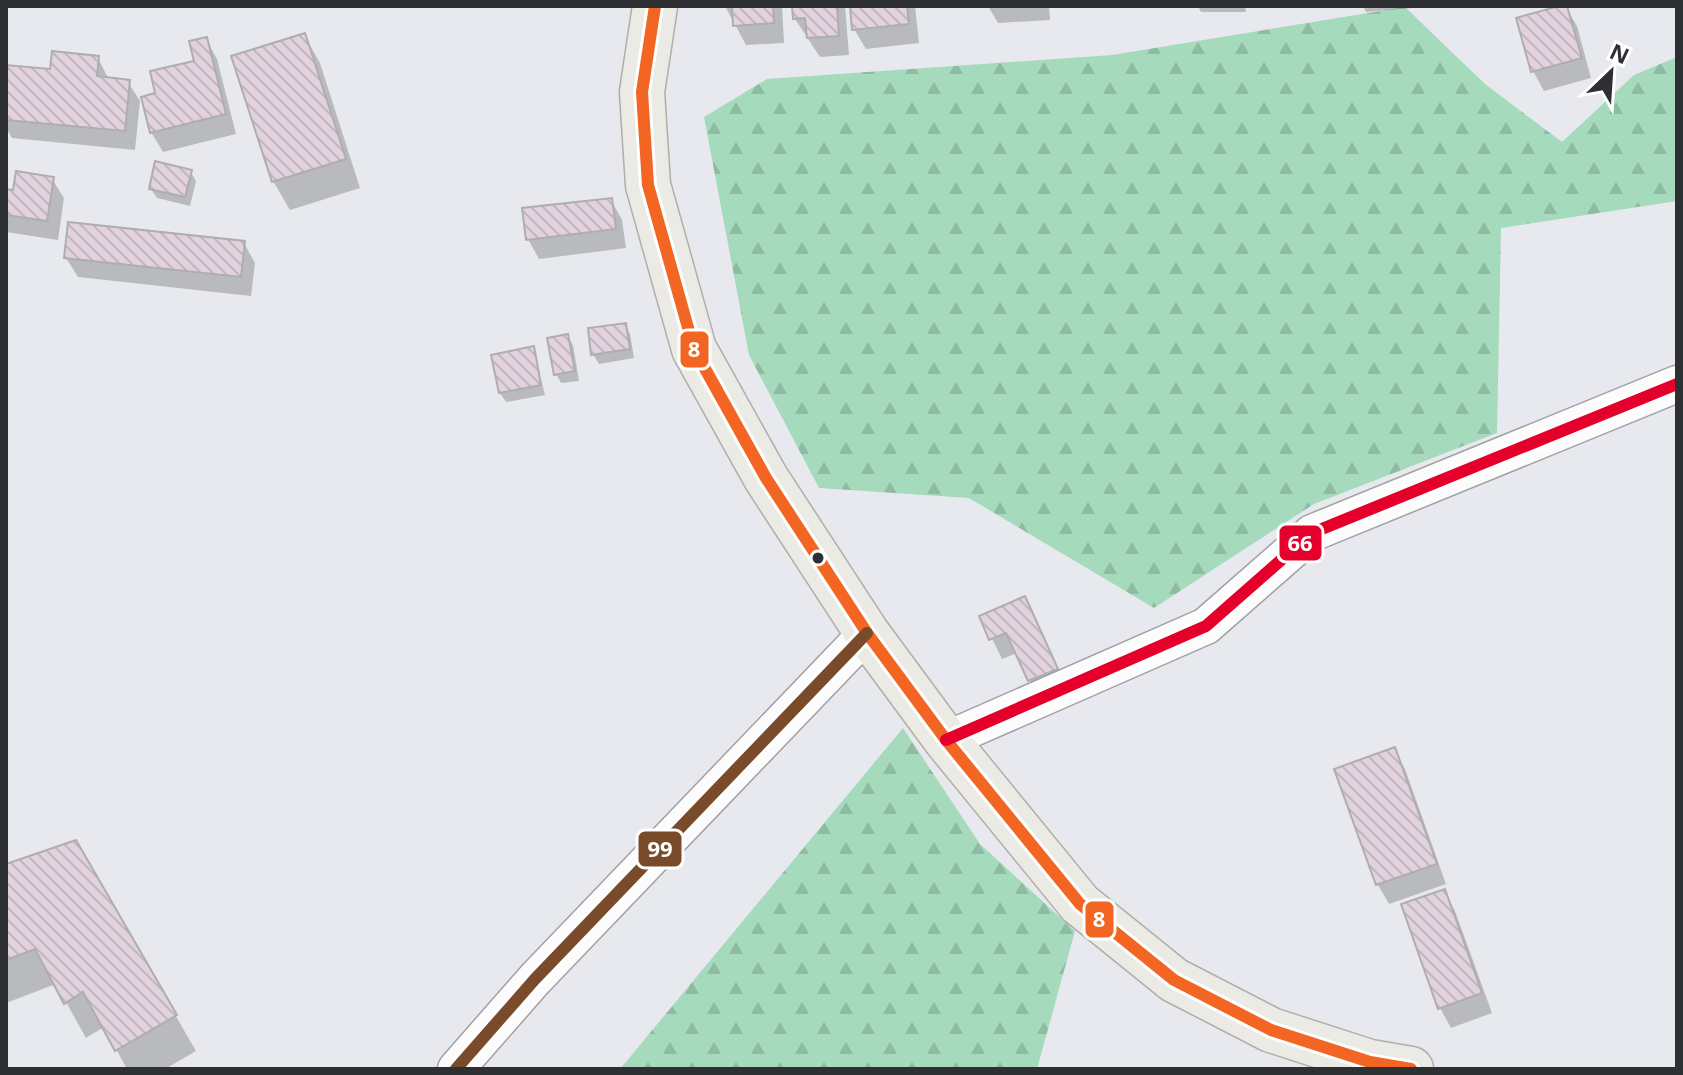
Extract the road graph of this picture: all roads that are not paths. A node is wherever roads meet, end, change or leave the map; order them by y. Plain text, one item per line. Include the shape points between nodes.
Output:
1 (655, 6) edge
2 (1677, 384) edge
3 (867, 633) junction
4 (946, 740) junction
5 (456, 1069) edge
6 (1411, 1069) edge

1 - 3 main road via 642,92 648,185 694,349 766,478
2 - 4 street via 1312,533 1206,626
3 - 4 main road
3 - 5 street via 535,979
4 - 6 main road via 1080,904 1174,980 1271,1030 1370,1062

